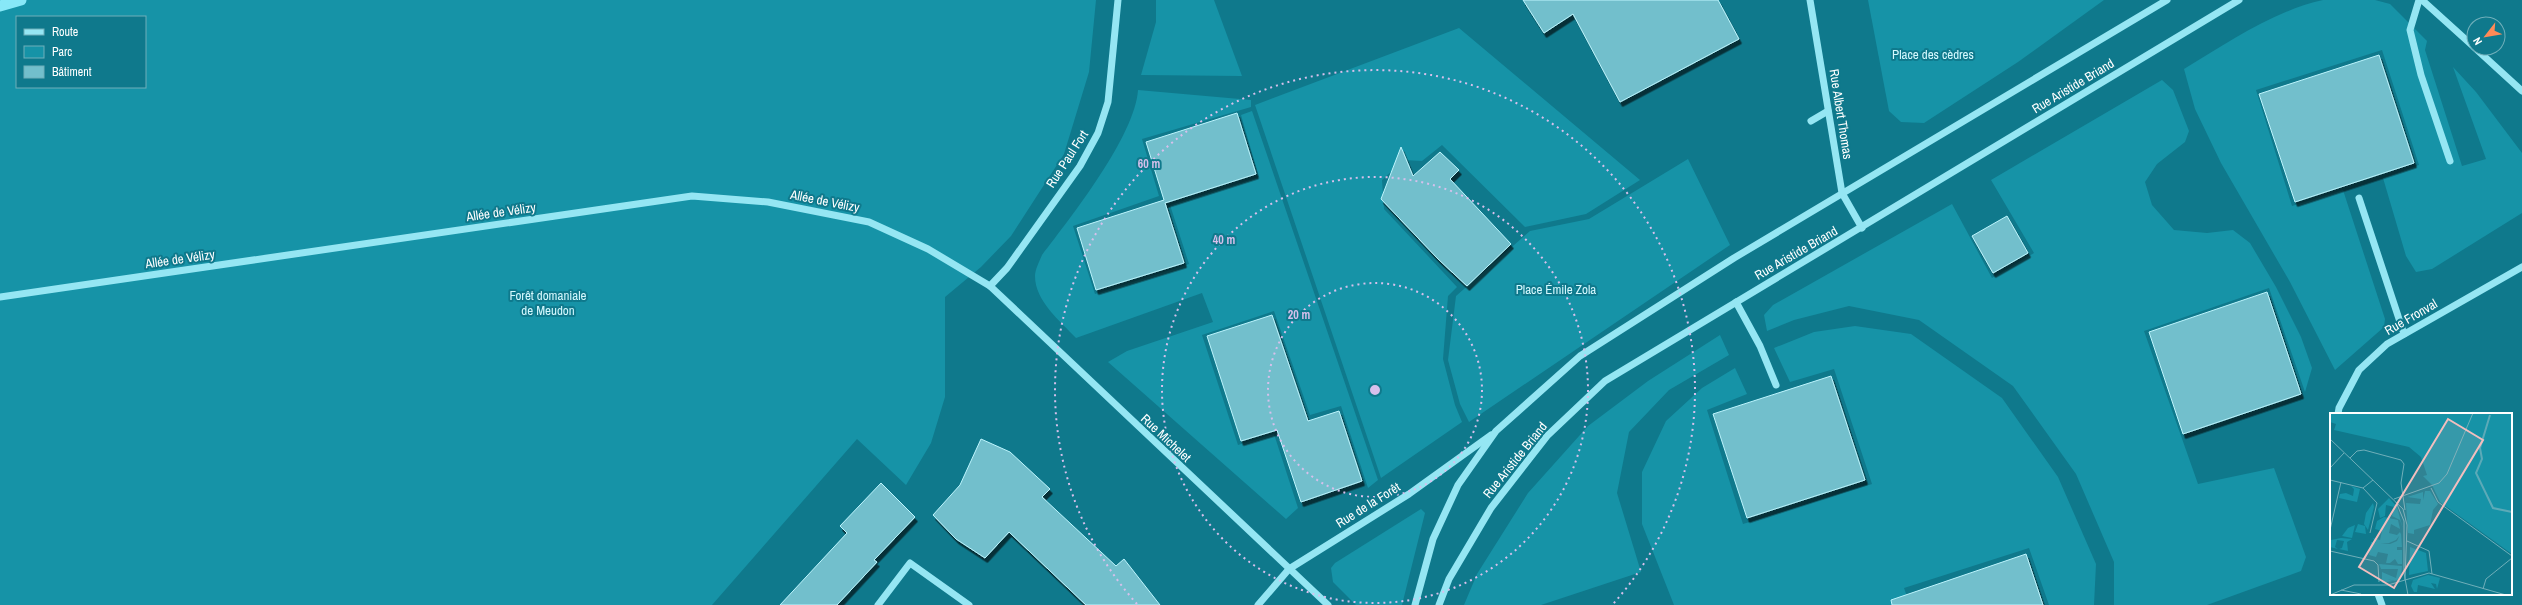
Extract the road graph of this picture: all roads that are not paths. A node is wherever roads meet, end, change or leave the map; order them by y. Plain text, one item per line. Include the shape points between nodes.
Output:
1 (1118, 0) edge
2 (1810, 0) edge
3 (2167, 0) edge
4 (2240, 0) edge
5 (2419, 0) edge
6 (2422, 0) edge
7 (2466, 41) edge
8 (2483, 56) edge
9 (2522, 91) edge
10 (1828, 111) junction
11 (1811, 121) dead end
12 (2450, 161) dead end
13 (1842, 193) junction
14 (2359, 198) dead end
15 (1862, 228) junction
16 (2522, 267) edge
17 (990, 286) junction
18 (0, 297) edge
19 (1736, 302) junction
20 (2404, 334) junction
21 (1776, 385) dead end
22 (2338, 413) edge
23 (1496, 431) junction
24 (1289, 569) junction
25 (2378, 595) edge
26 (878, 605) edge
27 (969, 605) edge
28 (1258, 605) edge
29 (1328, 605) edge
30 (1415, 605) edge
31 (1439, 605) edge
32 (2382, 605) edge

1 - 17 street, Rue Paul Fort via 1108,102 1098,133 1080,166 1016,255
2 - 10 street, Rue Albert Thomas
3 - 13 street, Rue Aristide Briand
4 - 15 street, Rue Aristide Briand
5 - 12 street via 2410,30 2421,75
6 - 7 street
8 - 9 street
10 - 11 street
10 - 13 street, Rue Albert Thomas
13 - 15 street, Rue Albert Thomas
13 - 23 street, Rue Aristide Briand via 1653,308 1580,356
14 - 20 street
15 - 19 street, Rue Aristide Briand
16 - 20 street, Rue Fronval
17 - 18 street, Allée de Vélizy via 928,249 870,222 768,202 692,196
17 - 24 street, Rue Michelet
19 - 21 street via 1760,346
19 - 31 street, Rue Aristide Briand via 1605,381 1546,436 1491,508 1449,579
20 - 22 street, Rue Fronval via 2387,344 2359,370
23 - 24 street, Rue de la Forêt via 1409,494
23 - 30 street, Rue Aristide Briand via 1458,485 1434,539
24 - 28 street, Rue de la Forêt
24 - 29 street, Rue Michelet
25 - 32 street
26 - 27 street via 910,563

